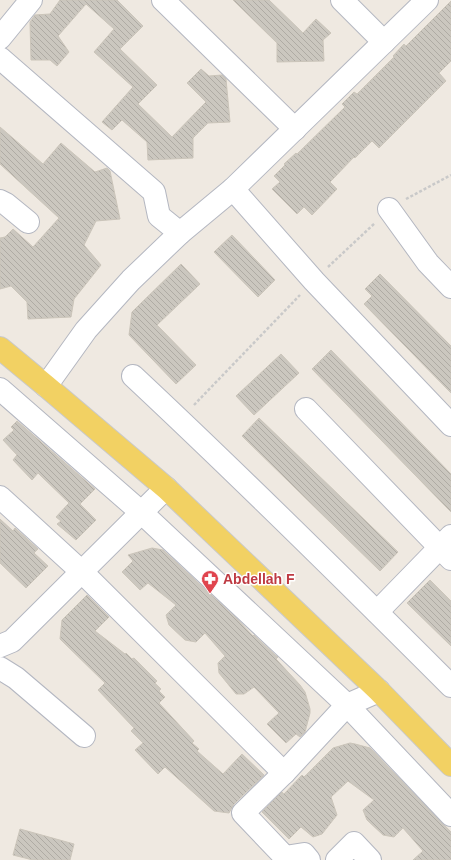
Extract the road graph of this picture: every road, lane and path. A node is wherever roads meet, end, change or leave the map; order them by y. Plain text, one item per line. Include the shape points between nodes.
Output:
1 (31, 0) edge
2 (163, 0) edge
3 (342, 0) edge
4 (427, 0) edge
5 (0, 38) edge
6 (384, 42) junction
7 (0, 58) edge
8 (295, 129) junction
9 (233, 189) junction
10 (0, 201) edge
11 (389, 209) dead end
12 (28, 222) dead end
13 (180, 233) junction
14 (451, 287) edge
15 (0, 348) edge
16 (133, 376) dead end
17 (46, 386) junction
18 (0, 389) edge
19 (306, 409) dead end
20 (451, 425) edge
21 (166, 488) junction
22 (0, 497) edge
23 (142, 513) junction
24 (447, 548) edge
25 (82, 572) junction
26 (377, 612) junction
27 (0, 646) edge
28 (0, 668) edge
29 (451, 686) edge
30 (379, 691) junction
31 (347, 705) junction
32 (84, 736) dead end
33 (451, 765) edge
34 (284, 773) junction
35 (451, 815) edge
36 (309, 860) edge
37 (337, 860) edge
38 (370, 860) edge

1 - 5 street
2 - 8 street
3 - 6 street
4 - 6 street
6 - 8 street
7 - 13 street via 154,192 159,216
8 - 9 street
9 - 13 street
9 - 20 street via 314,281
10 - 12 street
11 - 14 street via 428,263
13 - 17 street via 131,280 86,330
15 - 17 main road
16 - 26 street
17 - 21 main road
18 - 23 street
19 - 24 street
21 - 23 street
21 - 30 main road
22 - 25 street
23 - 25 street
23 - 31 street
24 - 26 street
25 - 27 street via 12,641
25 - 34 street
26 - 29 street
28 - 32 street via 16,678
30 - 31 street
30 - 33 main road
31 - 34 street
31 - 35 street
34 - 36 street via 244,813 285,857 304,854
37 - 38 street via 354,844

